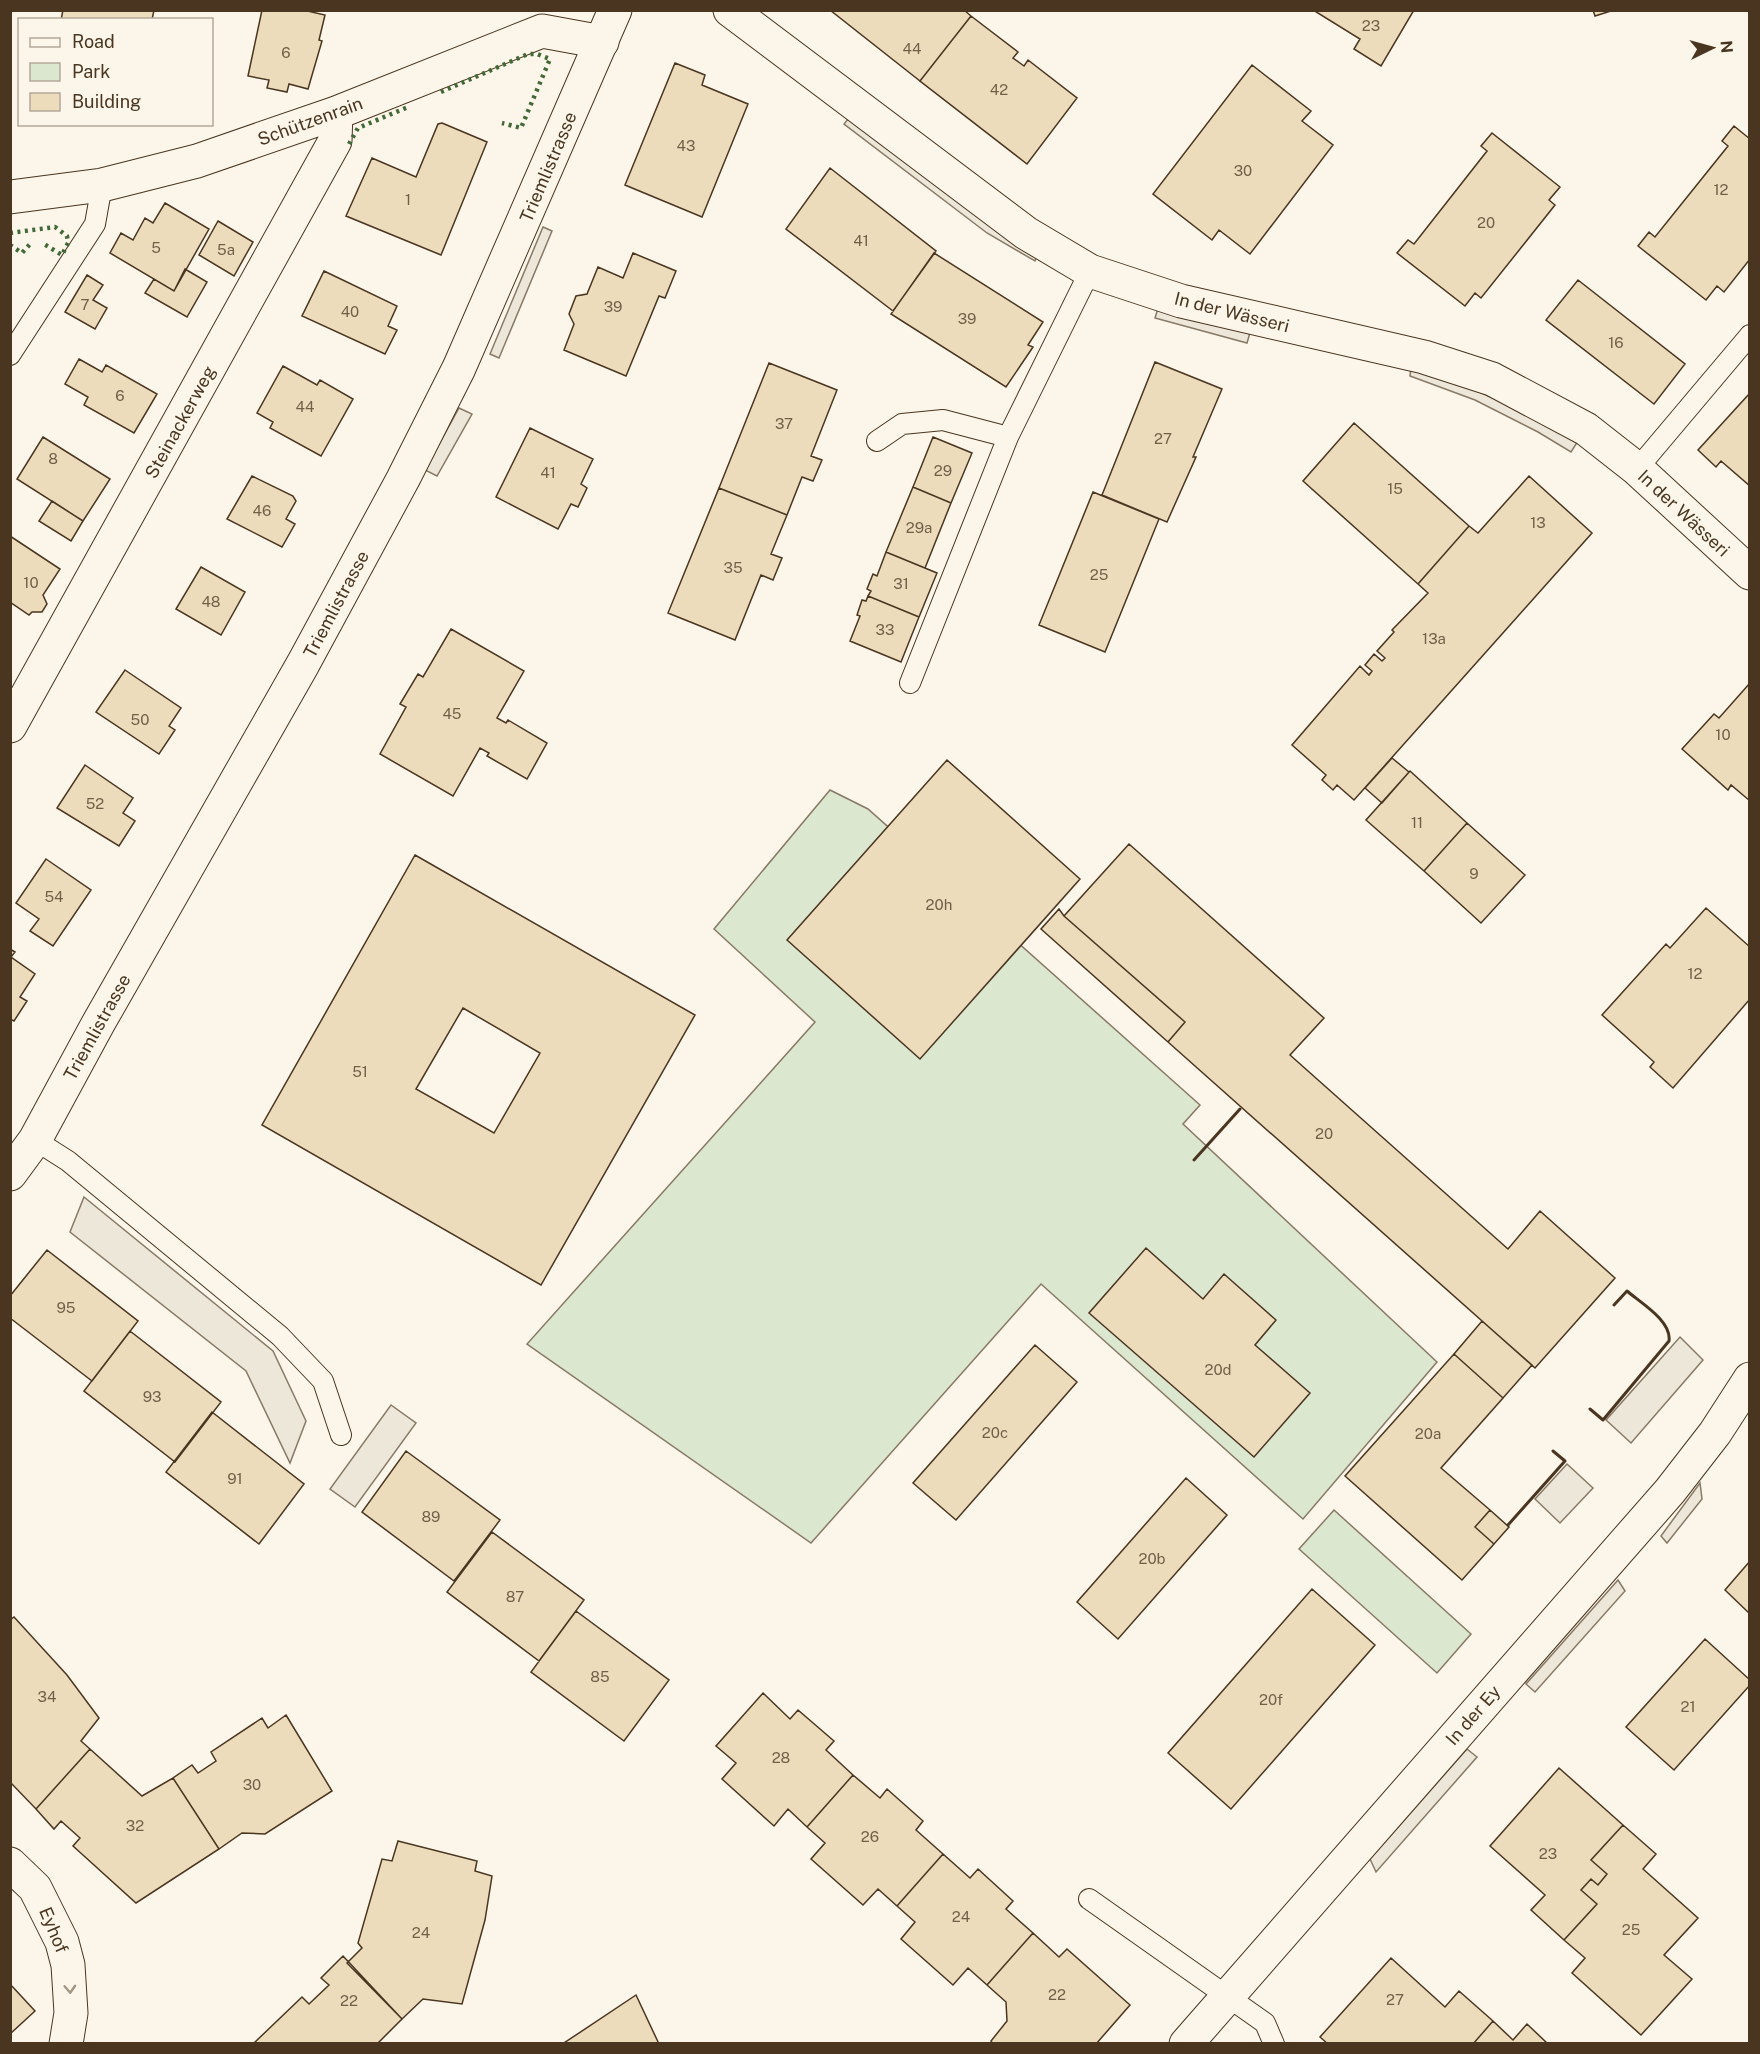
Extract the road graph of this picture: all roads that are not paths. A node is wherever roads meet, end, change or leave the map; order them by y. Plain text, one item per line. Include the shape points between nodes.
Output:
1 (615, 10) edge
2 (730, 10) edge
3 (602, 42) junction
4 (336, 113) junction
5 (102, 185) junction
6 (10, 197) edge
7 (1090, 271) junction
8 (1749, 335) edge
9 (10, 355) edge
10 (1008, 437) junction
11 (877, 441) dead end
12 (1637, 469) junction
13 (1749, 573) edge
14 (910, 683) dead end
15 (10, 726) edge
16 (35, 1140) junction
17 (10, 1174) edge
18 (1749, 1379) edge
19 (341, 1435) dead end
20 (10, 1864) edge
21 (1089, 1899) dead end
22 (1227, 1996) junction
23 (66, 2043) edge
24 (1186, 2043) edge
25 (1274, 2043) edge

1 - 3 street, Triemlistrasse
2 - 7 street, In der Wässeri via 1026,233
3 - 4 street, Schützenrain via 542,31
3 - 16 street, Triemlistrasse via 459,368 403,479
4 - 5 street, Schützenrain via 197,161
4 - 15 street, Steinackerweg via 335,141
5 - 6 street, Schützenrain
5 - 9 lane via 95,224
7 - 10 lane
7 - 12 street, In der Wässeri via 1181,301 1425,357 1492,379 1586,429
8 - 12 lane
10 - 11 lane via 943,420 902,424
10 - 14 lane
12 - 13 street, In der Wässeri
16 - 17 street, Triemlistrasse
16 - 19 lane via 68,1161 280,1336 323,1381
18 - 22 street, In der Ey via 1671,1491
20 -> 23 street, Eyhof via 35,1888 62,1942 68,1965 71,2013
21 - 22 lane
22 - 24 street, In der Ey
22 - 25 lane via 1265,2023

